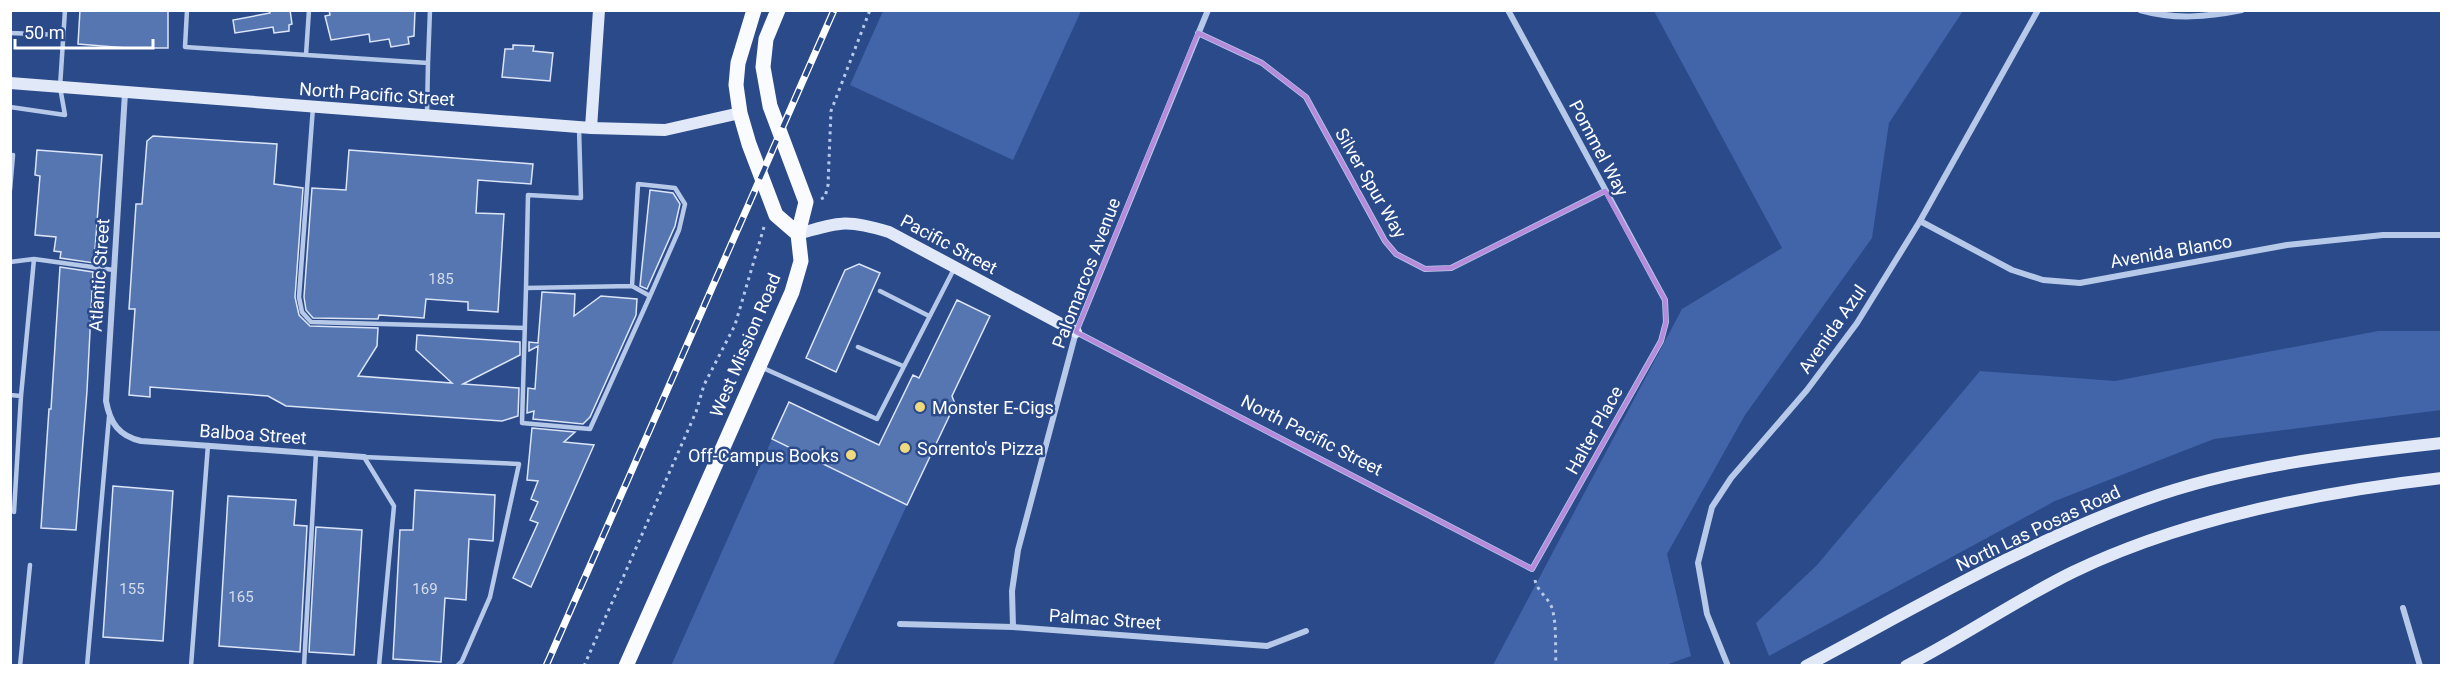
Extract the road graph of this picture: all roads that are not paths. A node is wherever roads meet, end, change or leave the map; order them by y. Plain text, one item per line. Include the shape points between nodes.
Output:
1 (64, 10) edge
2 (187, 10) edge
3 (309, 10) edge
4 (430, 10) edge
5 (599, 10) edge
6 (754, 10) edge
7 (778, 10) edge
8 (1208, 10) edge
9 (1508, 10) edge
10 (2038, 10) edge
11 (2140, 10) edge
12 (2242, 10) edge
13 (10, 33) edge
14 (1198, 33) junction
15 (63, 35) junction
16 (306, 55) junction
17 (428, 63) junction
18 (10, 83) edge
19 (60, 87) junction
20 (125, 93) junction
21 (10, 107) edge
22 (313, 107) junction
23 (740, 113) junction
24 (427, 116) junction
25 (585, 128) junction
26 (13, 155) dead end
27 (10, 190) edge
28 (1605, 191) junction
29 (1920, 221) junction
30 (798, 234) junction
31 (2442, 235) edge
32 (34, 259) junction
33 (10, 262) edge
34 (955, 267) junction
35 (114, 270) junction
36 (632, 286) junction
37 (526, 288) junction
38 (880, 291) dead end
39 (650, 296) junction
40 (1665, 300) joint
41 (929, 316) junction
42 (525, 328) junction
43 (1076, 332) junction
44 (858, 347) dead end
45 (759, 366) junction
46 (903, 366) junction
47 (10, 395) edge
48 (21, 396) junction
49 (109, 417) junction
50 (2442, 442) edge
51 (208, 446) junction
52 (316, 453) junction
53 (364, 457) junction
54 (2442, 478) edge
55 (14, 512) dead end
56 (30, 565) dead end
57 (1532, 569) joint
58 (2403, 608) dead end
59 (900, 624) dead end
60 (1014, 627) junction
61 (1306, 631) dead end
62 (20, 666) edge
63 (87, 666) edge
64 (191, 666) edge
65 (304, 666) edge
66 (379, 666) edge
67 (457, 666) edge
68 (627, 666) edge
69 (1728, 666) edge
70 (1806, 666) edge
71 (1906, 666) edge
72 (2420, 666) edge

1 - 15 lane
2 - 16 lane via 185,47
3 - 16 lane
4 - 17 lane
5 - 25 main road
6 - 23 main road via 738,63
7 - 30 main road, West Mission Road via 766,39 764,68 770,106 806,202
8 - 14 street, Palomarcos Avenue
9 - 28 street, Pommel Way
10 - 29 street, Avenida Azul
11 - 12 street via 2160,16 2204,18
13 - 15 lane
14 - 28 street, Silver Spur Way via 1262,63 1306,97 1385,242 1396,254 1425,269 1451,268
14 - 43 street, Palomarcos Avenue
15 - 19 lane
16 - 17 lane
17 - 24 lane
18 - 19 main road, North Pacific Street
19 - 20 main road, North Pacific Street
19 - 21 lane via 65,115
20 - 22 main road, North Pacific Street
20 - 35 street, Atlantic Street
22 - 24 main road, North Pacific Street
22 - 42 lane via 299,297 302,312 311,322
23 - 25 main road, North Pacific Street via 665,130
23 - 30 main road via 776,215
24 - 25 main road, North Pacific Street
25 - 37 lane via 581,198 528,195
26 - 27 lane
28 - 40 street, Pommel Way
29 - 31 street, Avenida Blanco via 2012,270 2043,280 2080,283 2287,245 2383,235
29 - 69 street, Avenida Azul via 1857,323 1807,390 1731,478 1712,507 1698,563 1707,614
30 - 34 main road, Pacific Street via 836,223 856,223 889,232
30 - 45 main road, West Mission Road via 801,261 792,292
32 - 33 lane
32 - 35 lane
32 - 48 lane
34 - 41 lane
34 - 43 main road, Pacific Street
35 - 49 street, Atlantic Street via 106,401
36 - 37 lane
36 - 39 lane
36 - 39 lane via 638,184 675,188 685,204 679,230
37 - 42 lane
38 - 41 lane
39 - 42 lane via 590,429 522,423
40 - 57 street, Halter Place via 1666,322 1661,341
41 - 46 lane
43 - 57 street, North Pacific Street
43 - 60 street, Palomarcos Avenue via 1018,550 1012,591
44 - 46 lane
45 - 46 lane via 876,419
45 - 68 main road, West Mission Road
47 - 48 lane
48 - 55 lane
49 - 51 street, Balboa Street via 126,437
49 - 63 lane
50 - 70 main road, North Las Posas Road via 2239,473 2146,500 2001,561
51 - 52 street, Balboa Street
51 - 64 lane
52 - 53 street, Balboa Street
52 - 65 lane
53 - 66 lane via 394,506
53 - 67 lane via 519,464 490,597
54 - 71 main road via 2311,496 2174,533 2073,572
56 - 62 lane
58 - 72 street
59 - 60 street, Palmac Street
60 - 61 street, Palmac Street via 1267,646

